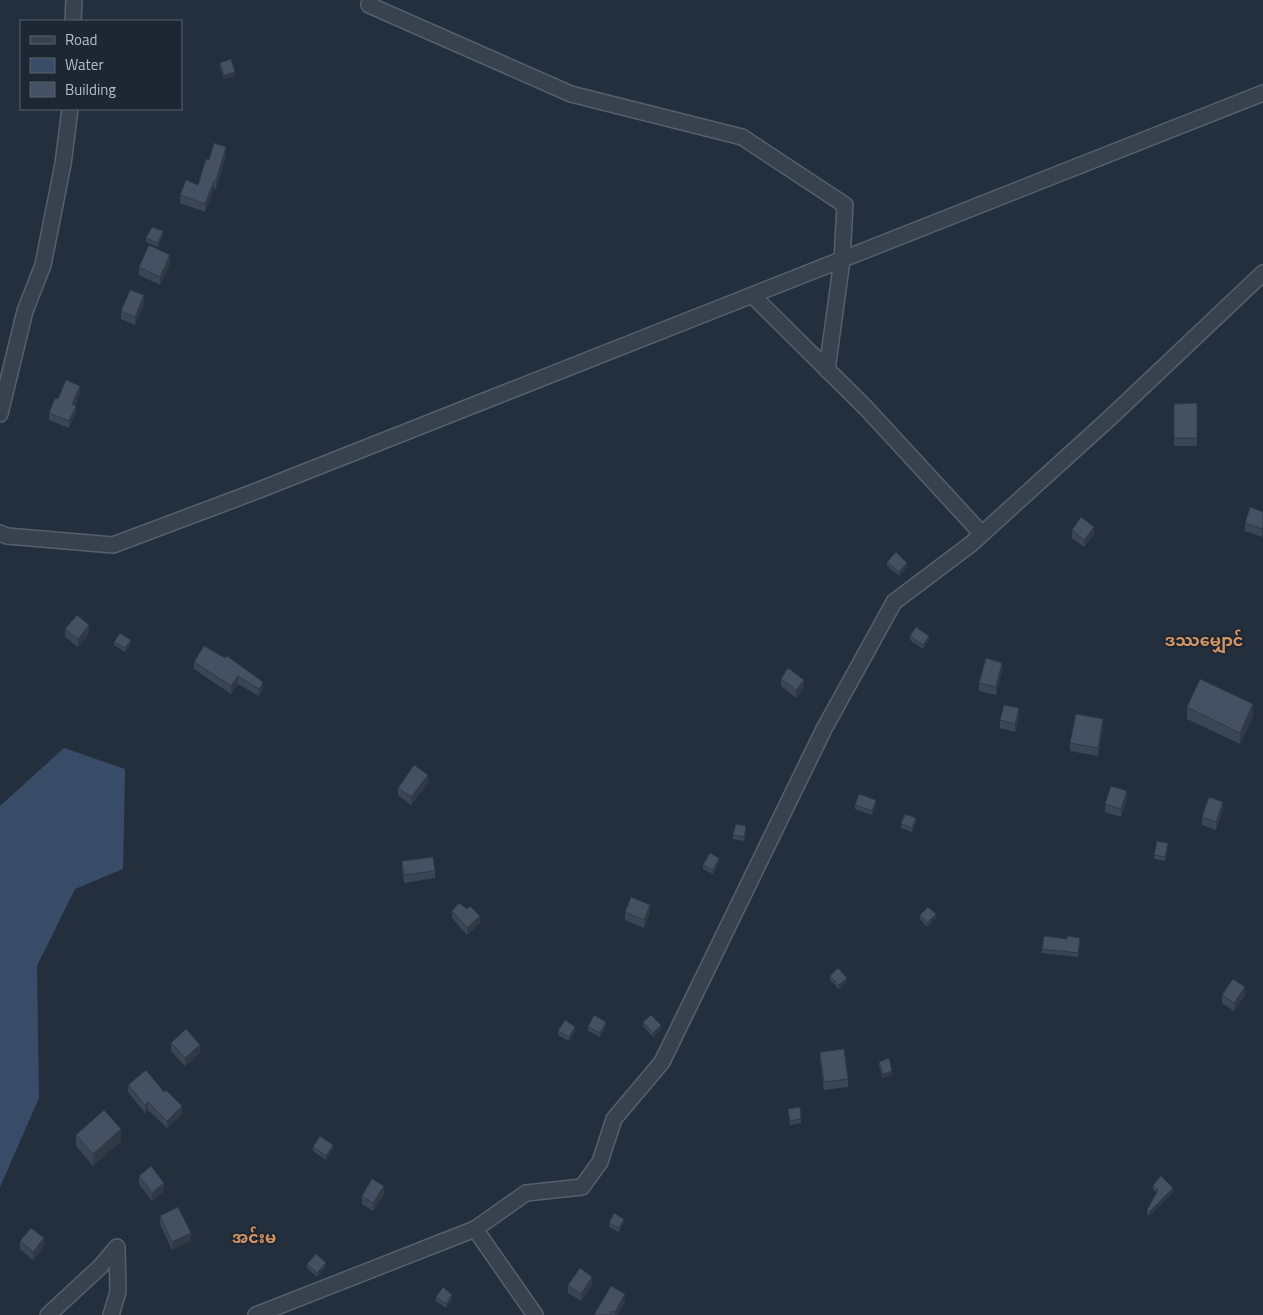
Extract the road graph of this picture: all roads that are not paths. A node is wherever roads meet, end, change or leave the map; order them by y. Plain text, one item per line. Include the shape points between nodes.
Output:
1 (74, 0) edge
2 (370, 0) edge
3 (73, 20) edge
4 (1263, 93) edge
5 (70, 110) edge
6 (842, 260) junction
7 (1263, 273) edge
8 (752, 296) junction
9 (827, 370) junction
10 (0, 414) edge
11 (0, 533) edge
12 (982, 534) junction
13 (475, 1229) junction
14 (48, 1315) edge
15 (111, 1315) edge
16 (256, 1315) edge
17 (535, 1315) edge

1 - 3 street
2 - 6 street via 368,5 571,94 742,136 845,205
4 - 6 street
5 - 10 street via 43,265 25,310
6 - 8 street
6 - 9 street
7 - 12 street
8 - 9 street
8 - 11 street via 254,492 113,544
9 - 12 street
12 - 13 street via 894,602 824,729 662,1062 614,1119 600,1162 582,1187 526,1193
13 - 16 street
13 - 17 street
14 - 15 street via 100,1268 117,1247 118,1292

